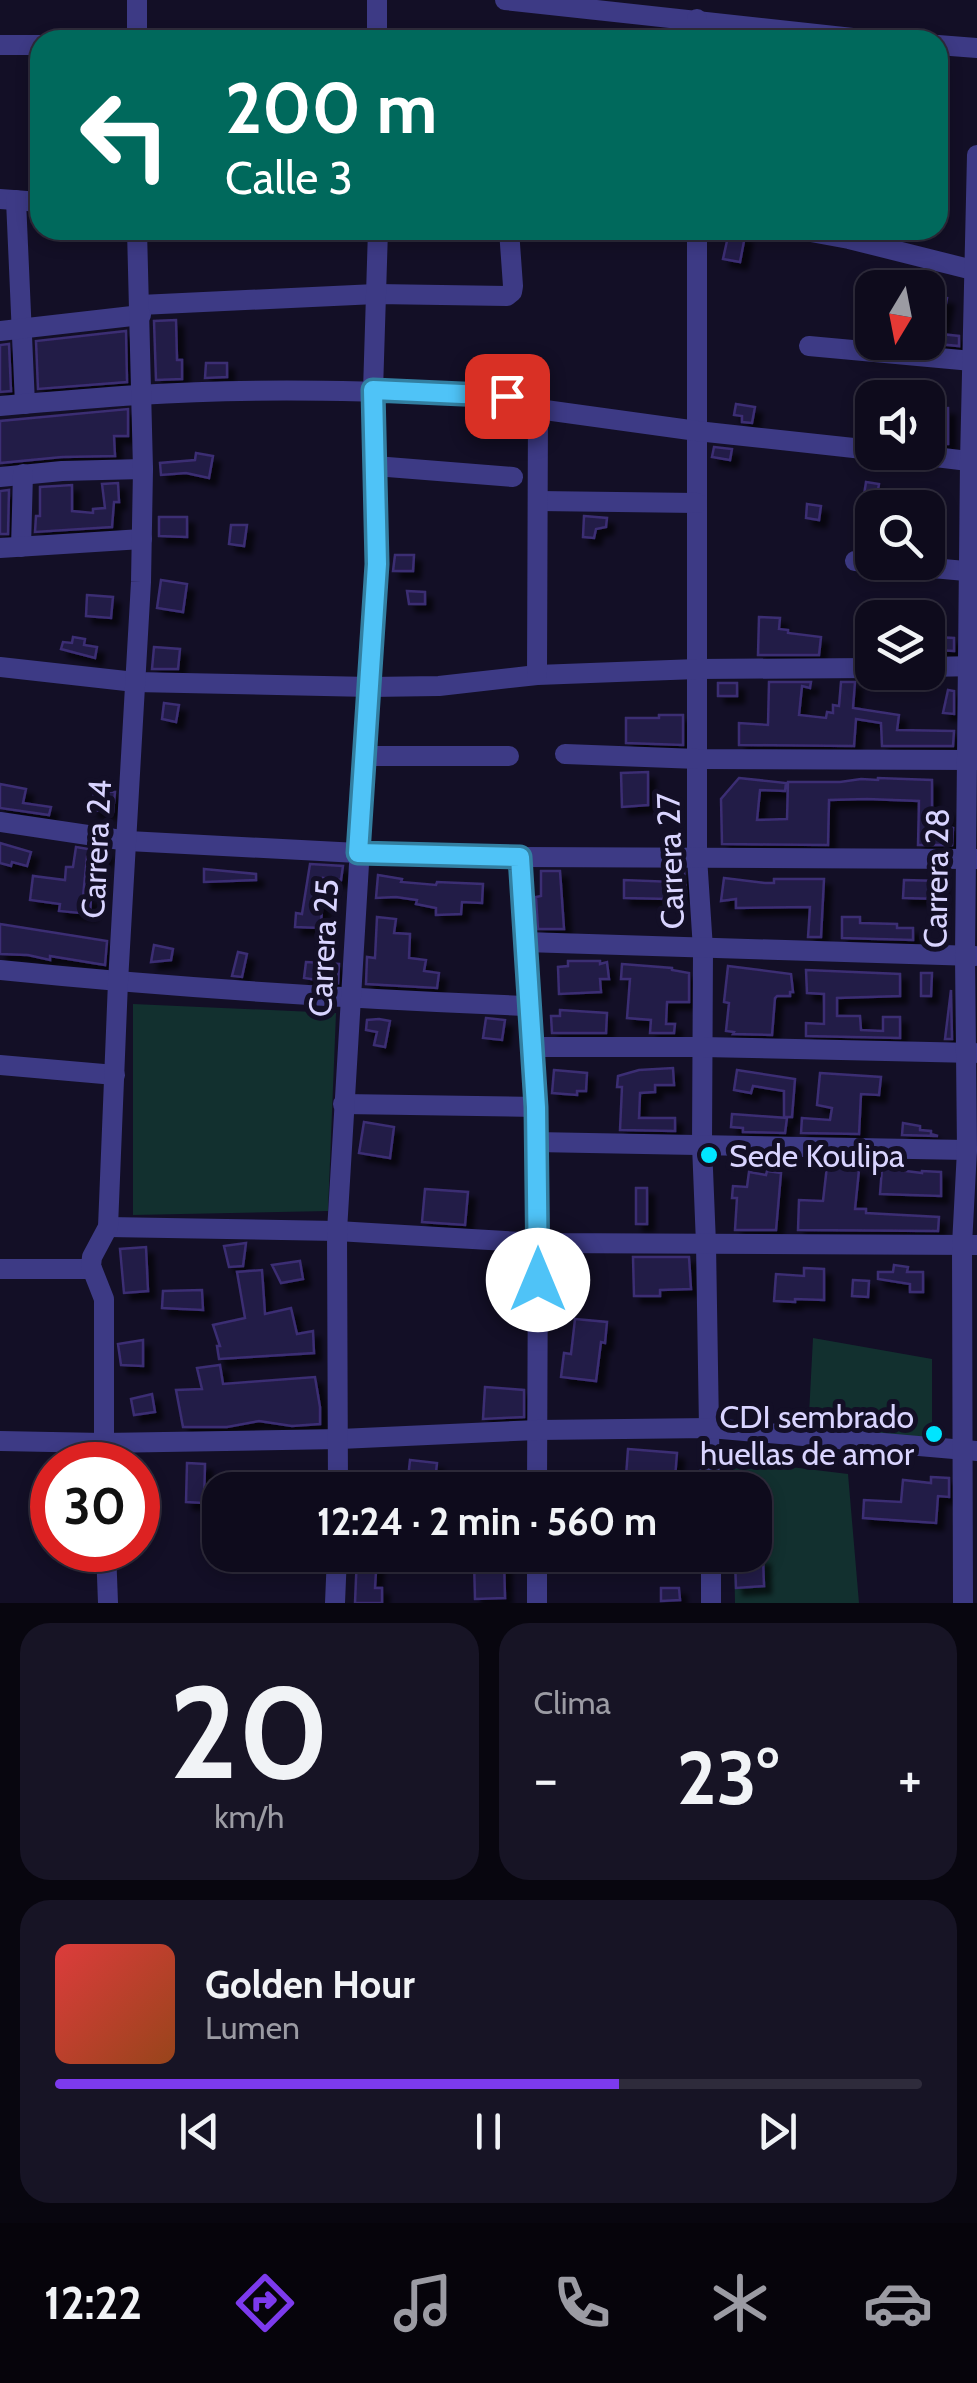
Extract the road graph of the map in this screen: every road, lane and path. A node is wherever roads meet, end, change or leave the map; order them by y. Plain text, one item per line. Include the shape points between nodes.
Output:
1 (137, 0) edge
2 (377, 0) edge
3 (505, 0) edge
4 (669, 8) edge
5 (137, 30) edge
6 (377, 30) edge
7 (697, 30) edge
8 (0, 45) edge
9 (30, 45) edge
10 (948, 46) edge
11 (977, 48) edge
12 (977, 154) edge
13 (8, 200) edge
14 (137, 240) edge
15 (378, 240) edge
16 (509, 240) edge
17 (698, 240) edge
18 (854, 240) edge
19 (976, 271) edge
20 (376, 294) junction
21 (140, 310) junction
22 (10, 330) edge
23 (809, 346) dead end
24 (972, 361) junction
25 (373, 390) junction
26 (142, 394) junction
27 (25, 404) junction
28 (0, 406) edge
29 (538, 408) junction
30 (696, 431) junction
31 (855, 448) edge
32 (945, 458) edge
33 (973, 462) edge
34 (375, 466) junction
35 (143, 469) junction
36 (22, 474) junction
37 (0, 477) edge
38 (514, 477) dead end
39 (538, 501) junction
40 (697, 502) junction
41 (142, 539) junction
42 (11, 548) edge
43 (945, 569) edge
44 (973, 572) edge
45 (973, 666) edge
46 (0, 667) edge
47 (945, 667) edge
48 (855, 668) edge
49 (696, 669) junction
50 (537, 675) junction
51 (135, 682) junction
52 (370, 687) junction
53 (565, 754) dead end
54 (366, 756) junction
55 (509, 756) dead end
56 (698, 758) junction
57 (972, 760) edge
58 (0, 822) edge
59 (128, 840) junction
60 (358, 853) junction
61 (520, 857) junction
62 (697, 857) junction
63 (972, 859) edge
64 (525, 942) junction
65 (703, 949) junction
66 (971, 956) edge
67 (0, 970) edge
68 (118, 982) junction
69 (351, 999) junction
70 (530, 1006) junction
71 (532, 1047) junction
72 (702, 1047) junction
73 (971, 1053) edge
74 (0, 1065) edge
75 (115, 1075) junction
76 (343, 1104) junction
77 (536, 1107) junction
78 (535, 1142) junction
79 (702, 1145) junction
80 (967, 1150) junction
81 (108, 1227) junction
82 (337, 1231) junction
83 (538, 1243) junction
84 (706, 1244) junction
85 (970, 1245) edge
86 (0, 1269) edge
87 (92, 1269) junction
88 (710, 1428) junction
89 (537, 1430) junction
90 (340, 1439) junction
91 (0, 1442) edge
92 (30, 1442) edge
93 (103, 1442) edge
94 (160, 1442) edge
95 (969, 1450) edge
96 (339, 1472) edge
97 (537, 1472) edge
98 (710, 1472) edge
99 (107, 1572) edge
100 (337, 1572) edge
101 (537, 1572) edge
102 (711, 1572) edge
103 (108, 1603) edge
104 (336, 1603) edge
105 (537, 1603) edge
106 (711, 1603) edge
107 (962, 1603) edge

1 - 5 street
2 - 6 street
3 - 4 street
4 - 7 street
8 - 9 street
10 - 11 street
12 - 19 street, Carrera 28
13 - 22 street
14 - 21 street, Carrera 24
15 - 20 street, Carrera 25
16 - 20 street via 510,294
17 - 30 street, Carrera 27
18 - 19 street
19 - 24 street, Carrera 28
20 - 21 street
20 - 25 street, Carrera 25
21 - 22 street
21 - 26 street, Carrera 24
22 - 27 street
23 - 24 street
24 - 33 street, Carrera 28
25 - 26 street
25 - 29 street via 507,396
25 - 34 street, Carrera 25
26 - 27 street
26 - 35 street, Carrera 24
27 - 28 street
29 - 30 street
29 - 39 street
30 - 31 street
30 - 40 street, Carrera 27
32 - 33 street
33 - 44 street, Carrera 28
34 - 38 street
34 - 52 street, Carrera 25
35 - 36 street
35 - 41 street, Carrera 24
36 - 37 street
36 - 42 street
39 - 40 street
39 - 50 street
40 - 49 street, Carrera 27
41 - 42 street
41 - 51 street, Carrera 24
43 - 44 street
44 - 45 street, Carrera 28
45 - 47 street
45 - 57 street, Carrera 28
46 - 51 street
48 - 49 street
49 - 50 street
49 - 56 street, Carrera 27
50 - 52 street
51 - 52 street
51 - 59 street, Carrera 24
52 - 54 street, Carrera 25
53 - 56 street
54 - 55 street
54 - 60 street, Carrera 25
56 - 57 street
56 - 62 street, Carrera 27
57 - 63 street, Carrera 28
58 - 59 street
59 - 60 street
59 - 68 street, Carrera 24
60 - 61 street
60 - 69 street, Carrera 25
61 - 62 street
61 - 64 street
62 - 63 street
62 - 65 street, Carrera 27
63 - 66 street, Carrera 28
64 - 65 street
64 - 70 street
65 - 66 street
65 - 72 street, Carrera 27
66 - 73 street, Carrera 28
67 - 68 street
68 - 69 street
68 - 75 street, Carrera 24
69 - 70 street
69 - 76 street, Carrera 25
70 - 71 street
71 - 72 street
71 - 77 street
72 - 73 street
72 - 79 street, Carrera 27
73 - 80 street, Carrera 28
74 - 75 street
75 - 81 street, Carrera 24
76 - 77 street
76 - 82 street, Carrera 25
77 - 78 street
78 - 79 street
78 - 83 street
79 - 80 street
79 - 84 street, Carrera 27
80 - 85 street, Carrera 28
81 - 82 street
81 - 87 street, Carrera 24
82 - 83 street
82 - 90 street, Carrera 25
83 - 84 street
83 - 89 street
84 - 85 street
84 - 88 street, Carrera 27
85 - 95 street, Carrera 28
86 - 87 street
87 - 93 street via 104,1299
88 - 89 street
88 - 95 street
88 - 98 street, Carrera 27
89 - 90 street
89 - 97 street
90 - 94 street
90 - 96 street, Carrera 25
91 - 92 street
95 - 107 street, Carrera 28
99 - 103 street
100 - 104 street
101 - 105 street
102 - 106 street

